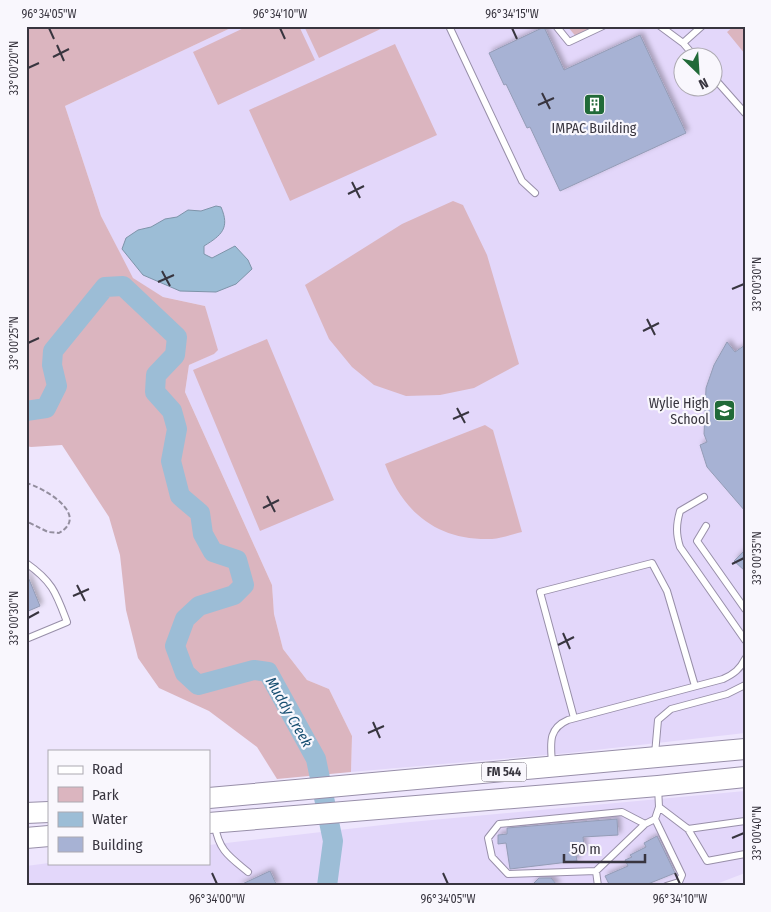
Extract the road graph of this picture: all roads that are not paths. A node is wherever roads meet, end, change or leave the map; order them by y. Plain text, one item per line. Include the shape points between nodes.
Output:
1 (449, 26) edge
2 (556, 26) edge
3 (603, 26) edge
4 (660, 26) edge
5 (702, 26) edge
6 (683, 43) junction
7 (687, 48) edge
8 (724, 89) edge
9 (745, 113) edge
10 (535, 193) dead end
11 (704, 497) dead end
12 (706, 526) dead end
13 (26, 563) edge
14 (745, 609) edge
15 (26, 639) edge
16 (745, 640) edge
17 (745, 659) edge
18 (745, 685) edge
19 (695, 686) junction
20 (574, 718) junction
21 (745, 749) edge
22 (655, 758) junction
23 (552, 768) junction
24 (745, 777) edge
25 (658, 786) junction
26 (210, 798) edge
27 (660, 807) junction
28 (48, 812) edge
29 (26, 814) edge
30 (655, 819) junction
31 (745, 821) edge
32 (212, 823) edge
33 (645, 824) junction
34 (688, 829) junction
35 (48, 836) edge
36 (26, 838) edge
37 (745, 854) edge
38 (596, 871) junction
39 (248, 872) dead end
40 (598, 886) edge
41 (666, 886) edge

1 - 10 lane via 522,181
2 - 3 lane via 569,42
4 - 6 lane
5 - 6 lane
6 - 7 lane
8 - 9 lane
11 - 16 lane via 680,511 676,536 680,547
12 - 14 lane via 697,541
13 - 15 lane via 50,583 67,622
17 - 19 lane via 732,675
18 - 22 lane via 727,694 671,709 658,720
19 - 20 lane
19 - 20 lane via 668,591 652,563 540,592
20 - 23 lane via 560,723 555,729 551,744
21 - 22 main road, FM 544 / FM 544
22 - 23 main road, FM 544 / FM 544
22 - 25 main road
23 - 26 main road, FM 544 / FM 544
24 - 25 main road, FM 544 / FM 544
25 - 27 lane
25 - 32 main road, FM 544 / FM 544
27 - 30 lane
27 - 34 lane
28 - 29 main road
30 - 33 lane
30 - 41 lane via 682,875 679,882
31 - 34 lane
32 - 39 lane via 218,842
33 - 38 lane
33 - 38 lane via 622,812 499,824 488,838 492,857 508,874
34 - 37 lane via 706,861
35 - 36 main road
38 - 40 lane

